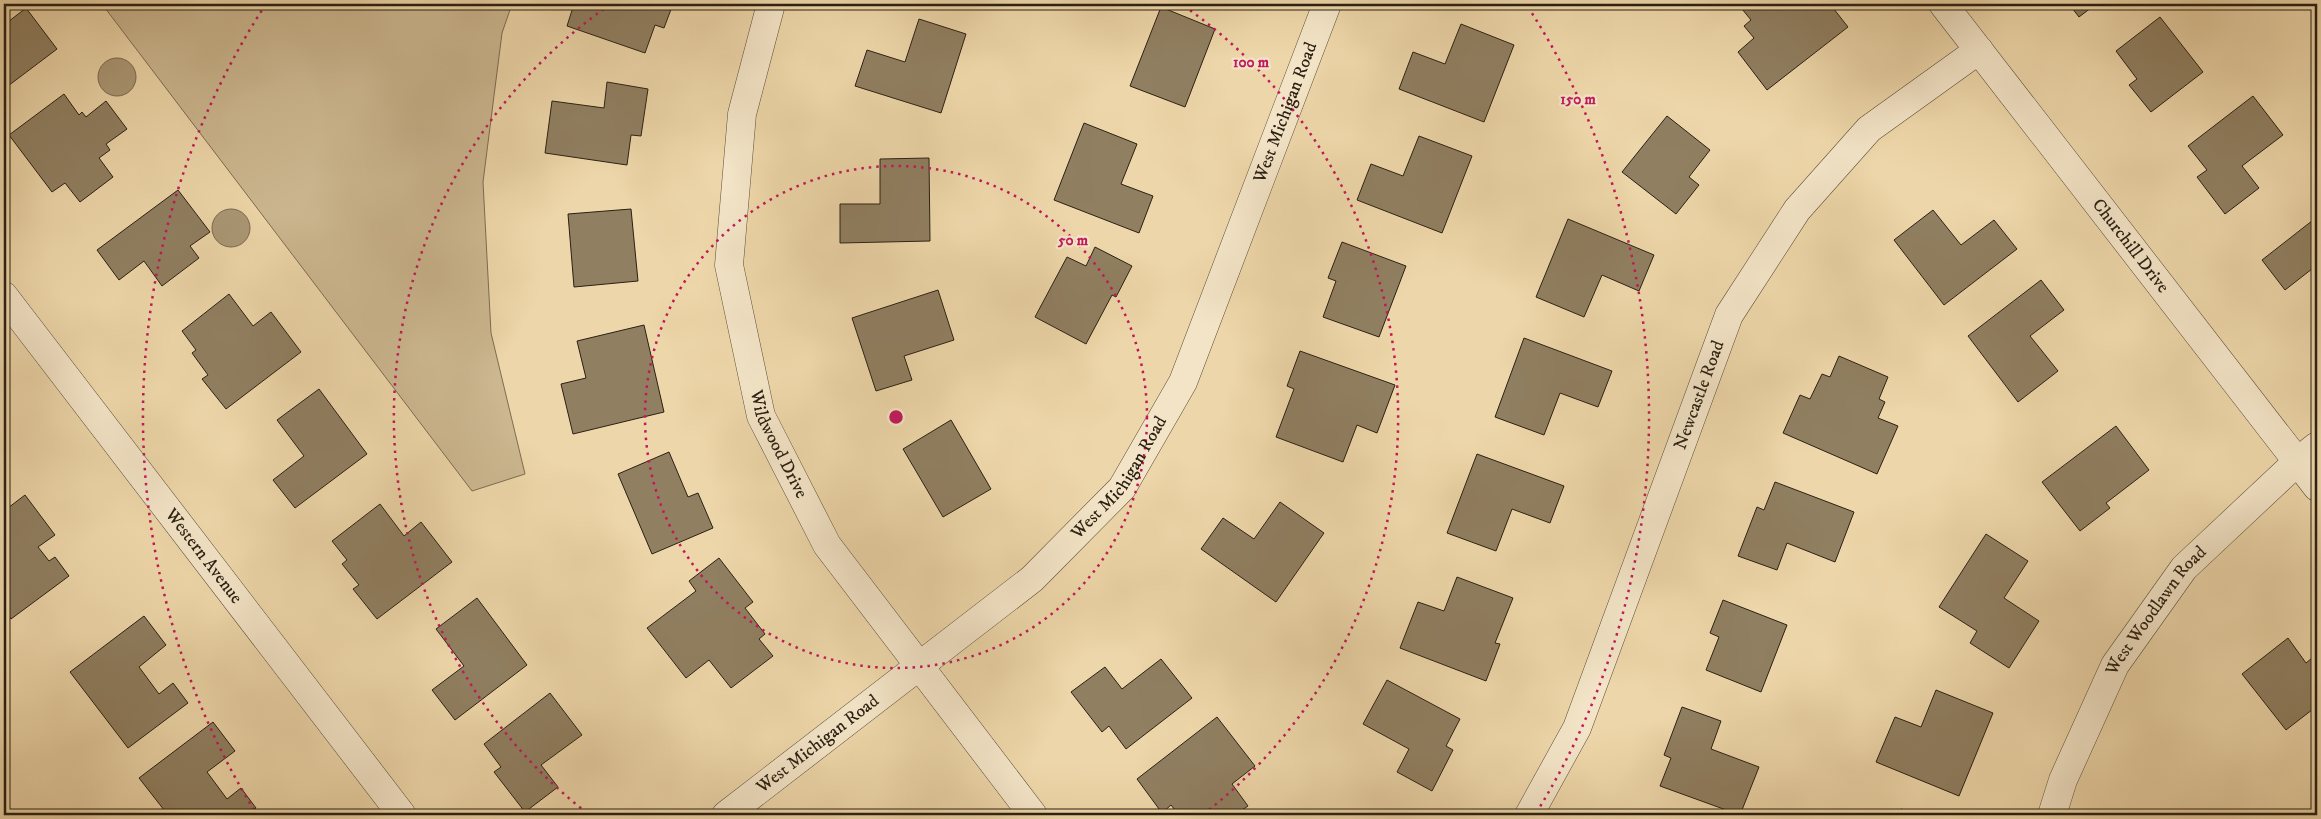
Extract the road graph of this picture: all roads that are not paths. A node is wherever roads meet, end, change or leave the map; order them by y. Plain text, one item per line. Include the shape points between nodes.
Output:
1 (771, 4) edge
2 (1328, 4) edge
3 (1944, 4) edge
4 (1979, 50) junction
5 (4, 296) edge
6 (2307, 454) edge
7 (2317, 487) edge
8 (920, 666) junction
9 (402, 815) edge
10 (726, 815) edge
11 (1033, 815) edge
12 (1529, 815) edge
13 (2052, 815) edge

1 - 8 street, Wildwood Drive via 742,114 729,265 761,416 827,545
2 - 8 street, West Michigan Road via 1184,382 1122,488 1032,579
3 - 4 street, Churchill Drive
4 - 6 street, Churchill Drive
4 - 12 street, Newcastle Road via 1869,129 1798,210 1729,315 1577,728
5 - 9 street, Western Avenue
6 - 7 street, Churchill Drive
6 - 13 street, West Woodlawn Road via 2184,568 2115,665 2063,780
8 - 10 street, West Michigan Road
8 - 11 street, Wildwood Drive

